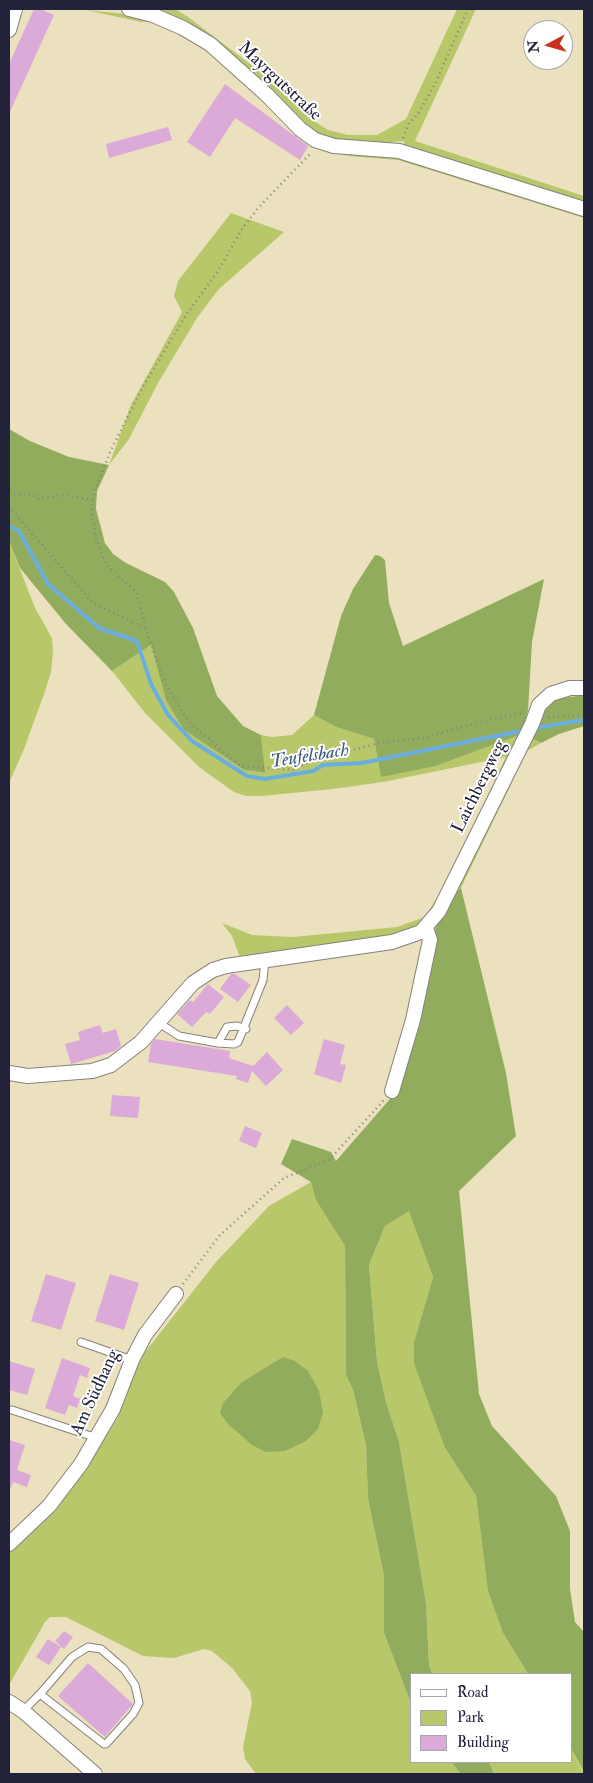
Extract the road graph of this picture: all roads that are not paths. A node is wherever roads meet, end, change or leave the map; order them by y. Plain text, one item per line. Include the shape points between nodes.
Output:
1 (16, 9) edge
2 (129, 9) edge
3 (9, 30) edge
4 (584, 209) edge
5 (584, 688) edge
6 (426, 928) junction
7 (265, 959) junction
8 (159, 1023) junction
9 (246, 1029) junction
10 (218, 1043) junction
11 (9, 1073) edge
12 (392, 1091) road end
13 (176, 1294) road end
14 (81, 1342) dead end
15 (132, 1360) junction
16 (12, 1410) dead end
17 (98, 1439) junction
18 (9, 1544) edge
19 (40, 1694) junction
20 (9, 1702) edge
21 (22, 1711) junction
22 (95, 1774) edge

1 - 3 street
2 - 4 street, Mayrgutstraße via 153,15 210,44 315,140 334,146 398,151
5 - 6 street, Laichbergweg via 570,688 551,694 539,705 448,894
6 - 7 street, Laichbergweg via 392,942
6 - 12 street via 430,940 413,1020
7 - 8 street, Laichbergweg via 226,966 202,976 182,993
7 - 9 lane via 263,980
8 - 10 lane via 179,1036
8 - 11 street, Laichbergweg via 126,1056 103,1069 28,1076
9 - 10 lane via 234,1044
9 - 10 lane via 227,1027
13 - 15 street, Am Südhang via 145,1335
14 - 15 lane
15 - 17 street, Am Südhang
16 - 17 lane
17 - 18 street, Am Südhang via 64,1487
19 - 19 lane via 72,1656 95,1647 124,1669 135,1685 139,1703 133,1714 104,1744
19 - 21 lane
20 - 21 street
21 - 22 street

